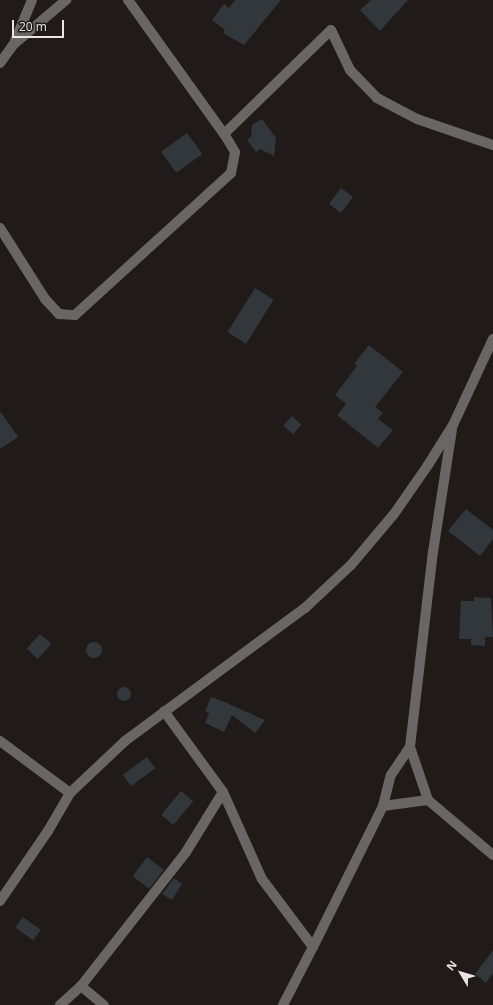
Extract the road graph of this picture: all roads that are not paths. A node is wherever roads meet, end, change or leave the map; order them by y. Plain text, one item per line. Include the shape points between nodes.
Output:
1 (32, 0) edge
2 (66, 0) edge
3 (128, 0) edge
4 (13, 45) junction
5 (0, 63) edge
6 (224, 134) junction
7 (493, 145) edge
8 (0, 228) edge
9 (493, 339) edge
10 (453, 425) junction
11 (164, 711) junction
12 (0, 741) edge
13 (410, 747) junction
14 (223, 792) junction
15 (70, 793) junction
16 (428, 800) junction
17 (383, 806) junction
18 (493, 855) edge
19 (0, 901) edge
20 (313, 948) junction
21 (81, 986) junction
22 (60, 1005) edge
23 (104, 1005) edge
24 (283, 1005) edge

1 - 4 street
2 - 4 street
3 - 6 street
4 - 5 street
6 - 7 street via 330,30 350,70 377,98 417,119
6 - 8 street via 235,152 231,172 75,315 59,314 45,300
9 - 10 street
10 - 11 street via 394,514 351,565 293,617
10 - 13 street via 433,552
11 - 14 street
11 - 15 street via 124,741
12 - 15 street
13 - 16 street
13 - 17 street via 391,776
14 - 20 street via 262,879
14 - 21 street via 186,852
15 - 19 street via 48,831
16 - 17 street
16 - 18 street
17 - 20 street
20 - 24 street
21 - 22 street
21 - 23 street

